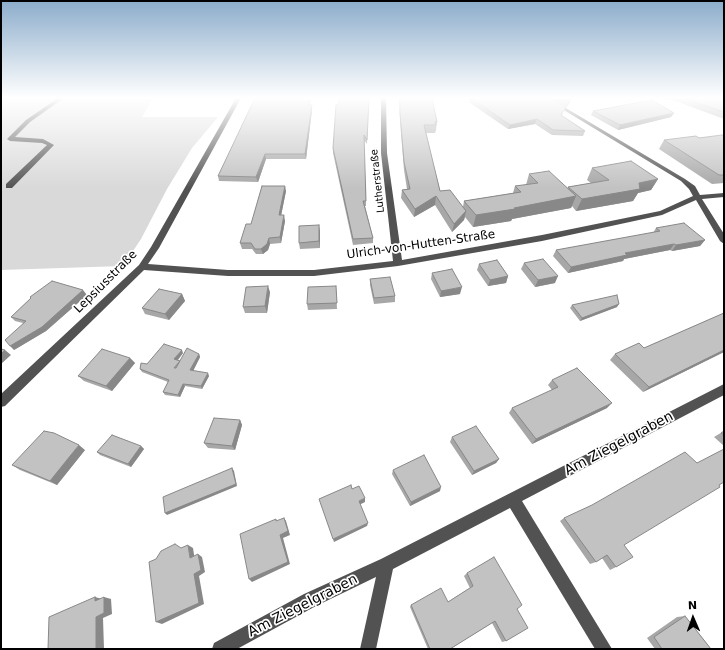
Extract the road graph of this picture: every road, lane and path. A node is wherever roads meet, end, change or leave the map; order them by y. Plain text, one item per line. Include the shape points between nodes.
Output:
1 (20, 128) edge
2 (221, 128) edge
3 (384, 128) edge
4 (597, 128) edge
5 (9, 186) dead end
6 (724, 195) edge
7 (697, 197) junction
8 (724, 241) edge
9 (398, 263) junction
10 (142, 267) junction
11 (724, 388) edge
12 (1, 402) edge
13 (513, 499) junction
14 (386, 564) junction
15 (220, 649) edge
16 (368, 649) edge
17 (604, 649) edge

1 - 5 street via 10,138 43,141 51,145
2 - 10 street, Lepsiusstraße
3 - 9 street, Lutherstraße via 394,248
4 - 7 street via 683,180
6 - 7 street
7 - 8 street
7 - 9 street, Ulrich-von-Hutten-Straße via 662,213 527,241
9 - 10 street, Ulrich-von-Hutten-Straße via 314,272 228,273
10 - 12 street, Lepsiusstraße
11 - 13 street, Am Ziegelgraben
13 - 14 street, Am Ziegelgraben
13 - 17 street
14 - 15 street, Am Ziegelgraben via 310,600
14 - 16 street

